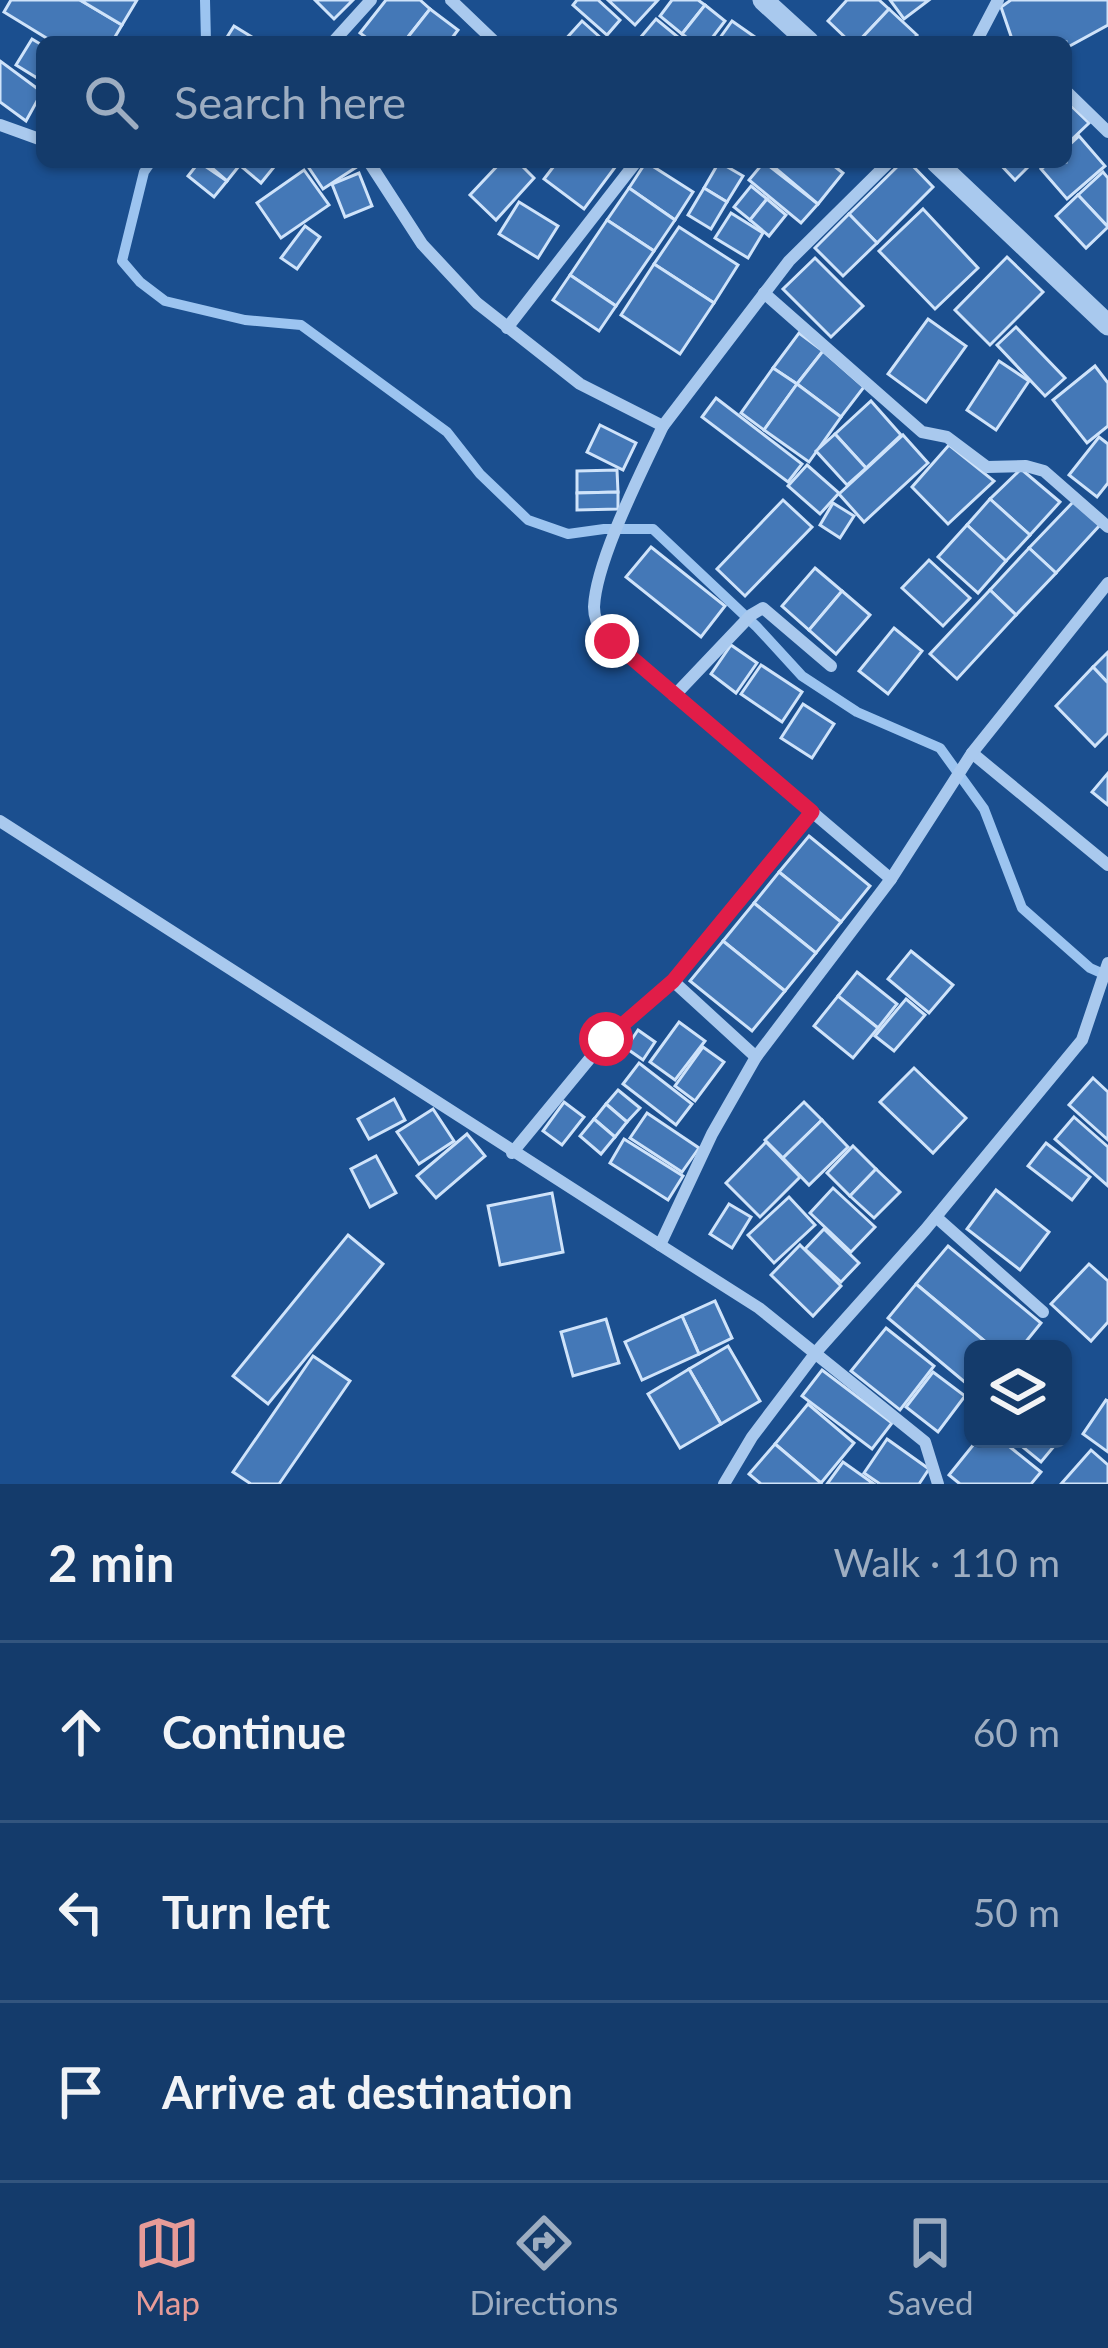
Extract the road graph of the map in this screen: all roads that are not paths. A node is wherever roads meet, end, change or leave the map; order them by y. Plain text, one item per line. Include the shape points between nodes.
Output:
1 (371, 0) edge
2 (451, 0) edge
3 (763, 0) edge
4 (998, 0) edge
5 (338, 36) edge
6 (489, 36) edge
7 (802, 36) edge
8 (979, 36) edge
9 (1072, 97) edge
10 (0, 125) edge
11 (1108, 132) edge
12 (36, 138) edge
13 (373, 168) edge
14 (632, 168) edge
15 (883, 168) edge
16 (942, 168) edge
17 (764, 293) junction
18 (1108, 325) edge
19 (507, 328) junction
20 (663, 426) junction
21 (1108, 527) edge
22 (1108, 583) edge
23 (831, 666) dead end
24 (674, 696) junction
25 (969, 757) junction
26 (812, 812) junction
27 (0, 821) edge
28 (1108, 865) edge
29 (891, 879) junction
30 (1108, 963) edge
31 (673, 981) junction
32 (756, 1057) junction
33 (512, 1153) junction
34 (936, 1217) junction
35 (660, 1245) junction
36 (1043, 1312) dead end
37 (817, 1352) junction
38 (724, 1484) edge
39 (938, 1484) edge

1 - 5 street
2 - 6 street
3 - 7 street
4 - 8 street
9 - 11 street
10 - 12 street
13 - 19 street via 422,244
14 - 19 street
15 - 17 street
16 - 18 street
17 - 20 street
17 - 21 street via 922,432 947,437 987,467 1044,471
19 - 20 street via 580,384
20 - 24 street via 623,512 594,604 604,634
22 - 25 street
23 - 24 street via 763,608
24 - 26 street
25 - 28 street
25 - 29 street
26 - 29 street
26 - 31 street
27 - 33 street
29 - 32 street
30 - 34 street via 1082,1040
31 - 32 street
31 - 33 street via 594,1052
32 - 35 street
33 - 35 street
34 - 36 street
34 - 37 street
35 - 37 street
37 - 38 street
37 - 39 street via 925,1442

